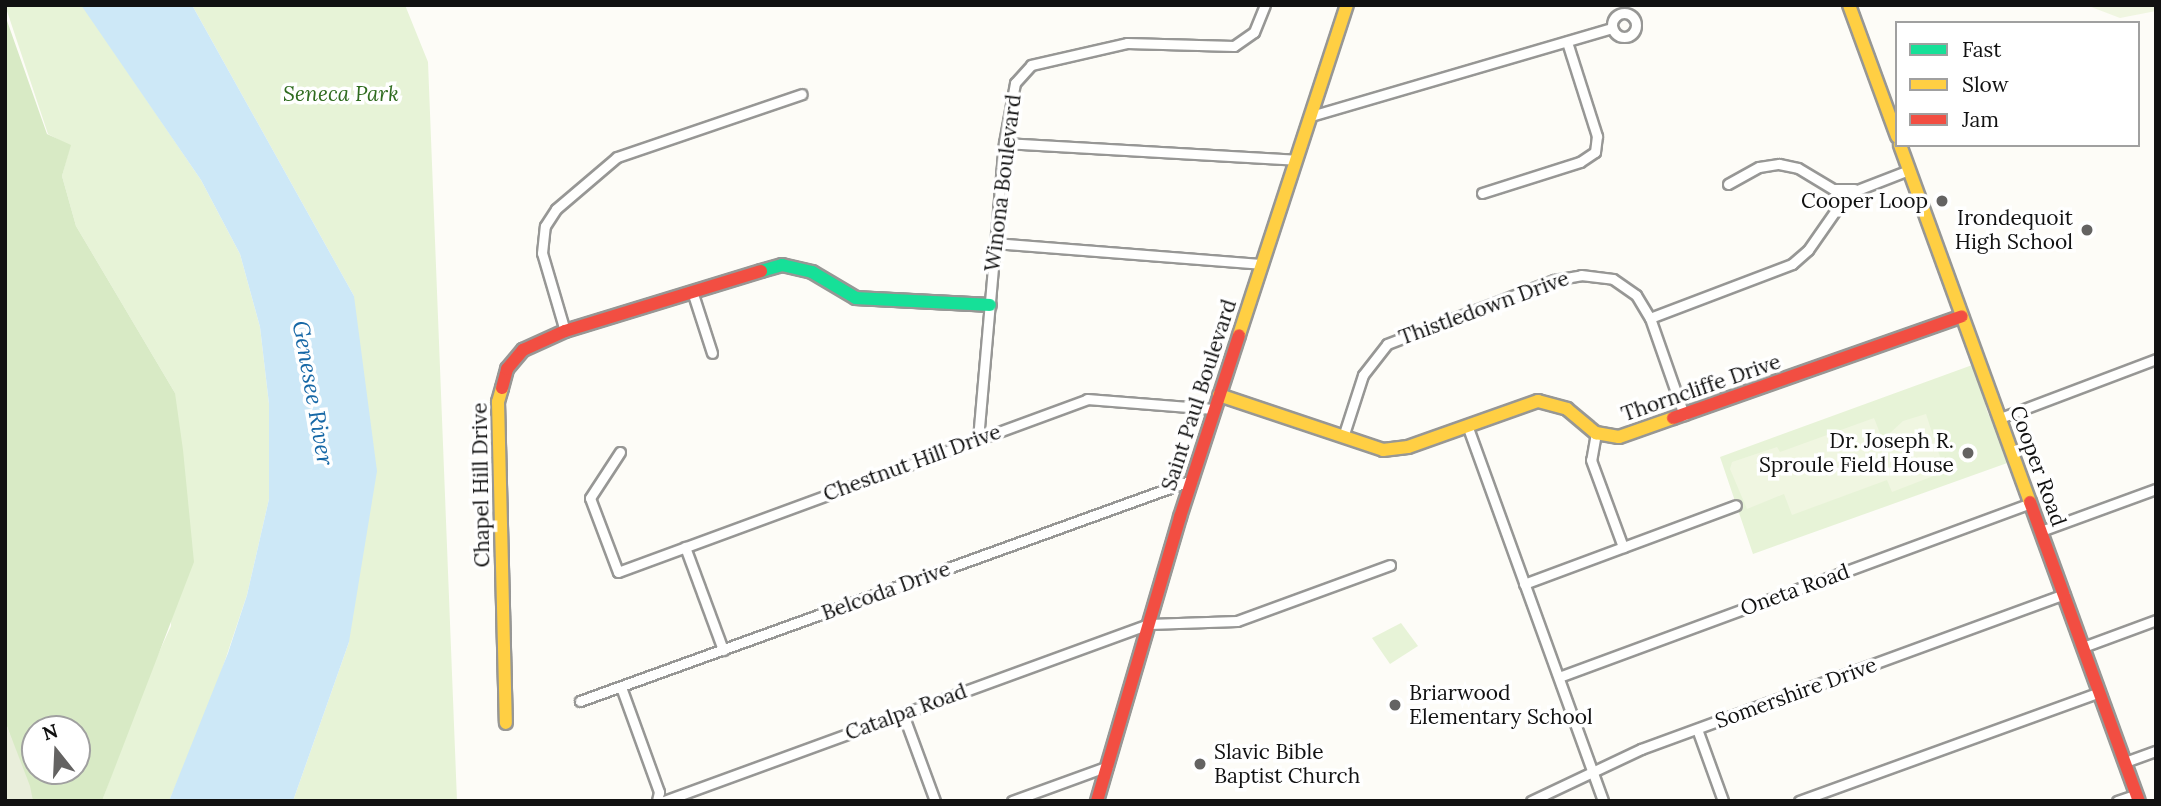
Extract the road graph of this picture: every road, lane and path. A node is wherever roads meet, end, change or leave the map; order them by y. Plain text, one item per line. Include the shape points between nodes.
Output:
1 (1265, 5) edge
2 (1347, 5) edge
3 (1849, 5) edge
4 (1612, 28) dead end
5 (1567, 42) junction
6 (803, 94) dead end
7 (1311, 116) junction
8 (1895, 131) edge
9 (1004, 143) junction
10 (1901, 147) edge
11 (1296, 160) junction
12 (1909, 170) junction
13 (1728, 184) dead end
14 (1856, 189) junction
15 (1482, 193) dead end
16 (995, 243) junction
17 (1262, 264) junction
18 (692, 291) junction
19 (990, 305) junction
20 (1962, 316) junction
21 (1650, 318) junction
22 (565, 331) junction
23 (712, 353) dead end
24 (2156, 359) edge
25 (1219, 394) junction
26 (1214, 409) junction
27 (1684, 415) junction
28 (2000, 418) junction
29 (1467, 425) junction
30 (1596, 433) junction
31 (1343, 437) junction
32 (978, 439) junction
33 (620, 452) dead end
34 (1192, 480) junction
35 (2156, 489) edge
36 (2031, 503) junction
37 (1736, 505) dead end
38 (2041, 531) junction
39 (685, 547) junction
40 (1623, 547) junction
41 (1390, 565) dead end
42 (1524, 584) junction
43 (2064, 594) junction
44 (2156, 620) edge
45 (1149, 624) junction
46 (2083, 647) junction
47 (723, 650) junction
48 (1559, 677) junction
49 (621, 687) junction
50 (2100, 692) junction
51 (580, 701) dead end
52 (902, 714) junction
53 (506, 723) dead end
54 (1697, 729) junction
55 (2156, 751) edge
56 (2125, 762) junction
57 (1108, 766) junction
58 (1593, 773) junction
59 (2138, 797) edge
60 (657, 801) edge
61 (664, 801) edge
62 (935, 801) edge
63 (1012, 801) edge
64 (1097, 801) edge
65 (1531, 801) edge
66 (1603, 801) edge
67 (1723, 801) edge
68 (1799, 801) edge
69 (2117, 801) edge

1 - 9 street, Winona Boulevard via 1254,32 1234,46 1127,43 1031,65 1015,83
2 - 7 street, Saint Paul Boulevard
3 - 8 street
4 - 5 street
5 - 7 street
5 - 15 street via 1597,136 1595,152 1580,162
6 - 22 street via 617,157 556,209 545,226 542,253
7 - 11 street, Saint Paul Boulevard
9 - 11 street
9 - 16 street, Winona Boulevard
10 - 12 street, Cooper Road
11 - 17 street, Saint Paul Boulevard
12 - 14 street
12 - 20 street, Cooper Road
13 - 14 street via 1759,167 1779,164 1798,168 1833,189
14 - 21 street via 1833,210 1808,250 1791,264
16 - 17 street
16 - 19 street, Winona Boulevard
17 - 25 street, Saint Paul Boulevard
18 - 19 street, Chapel Hill Drive via 790,265 856,298
18 - 22 street, Chapel Hill Drive
18 - 23 street
19 - 32 street, Winona Boulevard
20 - 27 street, Thorncliffe Drive
20 - 28 street, Cooper Road
21 - 27 street, Thistledown Drive
21 - 31 street, Thistledown Drive via 1636,295 1620,283 1581,275 1553,280 1410,332 1387,344 1369,363
22 - 53 street, Chapel Hill Drive via 523,350 507,369 499,389
24 - 28 street
25 - 26 street, Saint Paul Boulevard
25 - 31 street, Thorncliffe Drive
26 - 32 street, Chestnut Hill Drive via 1087,399
26 - 34 street, Saint Paul Boulevard
27 - 30 street, Thorncliffe Drive via 1619,437
28 - 36 street, Cooper Road
29 - 30 street, Thorncliffe Drive via 1524,403 1549,401 1567,409
29 - 31 street, Thorncliffe Drive via 1395,450
29 - 42 street
30 - 40 street via 1591,460
32 - 39 street, Chestnut Hill Drive
33 - 39 street, Chestnut Hill Drive via 590,498 618,572
34 - 45 street, Saint Paul Boulevard
34 - 47 street, Belcoda Drive
35 - 38 street
36 - 38 street, Cooper Road
36 - 48 street, Oneta Road
37 - 40 street
38 - 43 street, Cooper Road
39 - 47 street
40 - 42 street
41 - 45 street, Catalpa Road via 1237,621
42 - 48 street
43 - 46 street, Cooper Road
43 - 54 street, Somershire Drive
44 - 46 street
45 - 52 street, Catalpa Road
45 - 57 street, Saint Paul Boulevard
46 - 50 street, Cooper Road
47 - 49 street, Belcoda Drive
48 - 58 street
49 - 51 street, Belcoda Drive
49 - 60 street via 659,792
50 - 56 street, Cooper Road
50 - 68 street
52 - 61 street, Catalpa Road
52 - 62 street
54 - 58 street, Somershire Drive
54 - 67 street
55 - 56 street
56 - 59 street, Cooper Road
57 - 63 street
57 - 64 street, Saint Paul Boulevard
58 - 65 street, Somershire Drive
58 - 66 street
59 - 69 street

